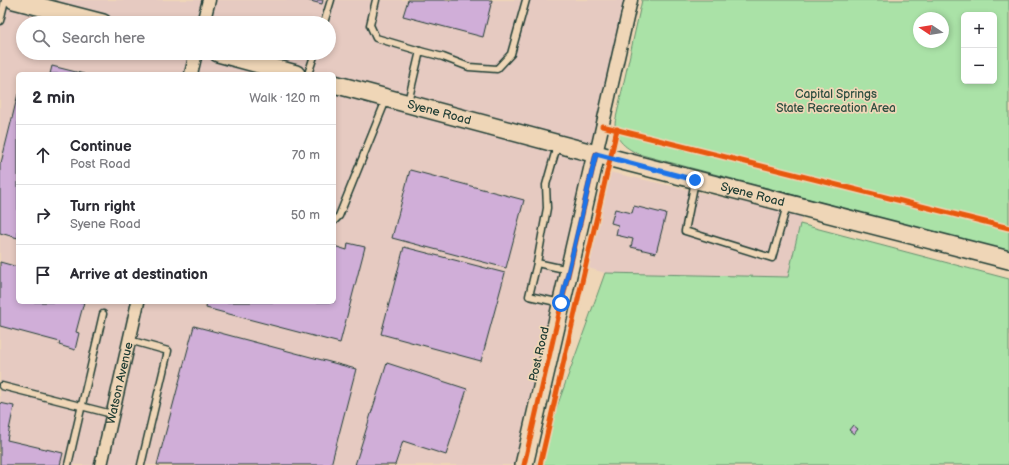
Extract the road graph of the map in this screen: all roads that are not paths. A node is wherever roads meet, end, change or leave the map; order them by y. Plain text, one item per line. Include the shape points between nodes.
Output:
1 (5, 0) edge
2 (14, 0) edge
3 (209, 0) edge
4 (331, 0) edge
5 (376, 0) edge
6 (526, 0) edge
7 (631, 0) edge
8 (40, 3) edge
9 (81, 16) edge
10 (205, 16) edge
11 (326, 16) edge
12 (0, 22) edge
13 (420, 51) junction
14 (194, 60) edge
15 (244, 60) edge
16 (313, 60) edge
17 (191, 72) edge
18 (289, 72) edge
19 (309, 72) edge
20 (336, 85) edge
21 (387, 98) junction
22 (407, 104) junction
23 (557, 144) junction
24 (596, 154) junction
25 (695, 180) junction
26 (788, 203) junction
27 (336, 219) edge
28 (1009, 260) edge
29 (537, 263) junction
30 (569, 270) junction
31 (561, 303) junction
32 (138, 304) edge
33 (103, 314) dead end
34 (129, 340) junction
35 (2, 386) dead end
36 (81, 406) junction
37 (112, 414) junction
38 (68, 465) edge
39 (101, 465) edge
40 (141, 465) edge
41 (524, 465) edge

1 - 12 lane
2 - 8 street
3 - 10 street
4 - 11 lane
5 - 13 lane via 370,25 376,38
6 - 13 lane via 511,54 497,69 469,67
7 - 24 street, Post Road
8 - 9 street
13 - 22 lane
14 - 17 street
15 - 18 street
16 - 19 lane
20 - 21 street, Syene Road
21 - 22 street, Syene Road
21 - 27 lane
22 - 23 street, Syene Road
23 - 24 street, Syene Road
23 - 29 lane via 546,185 547,208
24 - 25 street, Syene Road
24 - 30 street, Post Road
25 - 26 street, Syene Road
25 - 26 lane via 686,231 772,258
26 - 28 street, Syene Road
29 - 30 lane
29 - 31 lane via 529,296
30 - 31 street, Post Road
31 - 41 street, Post Road
32 - 34 street, Watson Avenue
33 - 36 lane
34 - 37 street, Watson Avenue
34 - 40 lane via 168,351
35 - 36 lane
36 - 37 lane
36 - 38 lane
37 - 39 street, Watson Avenue

